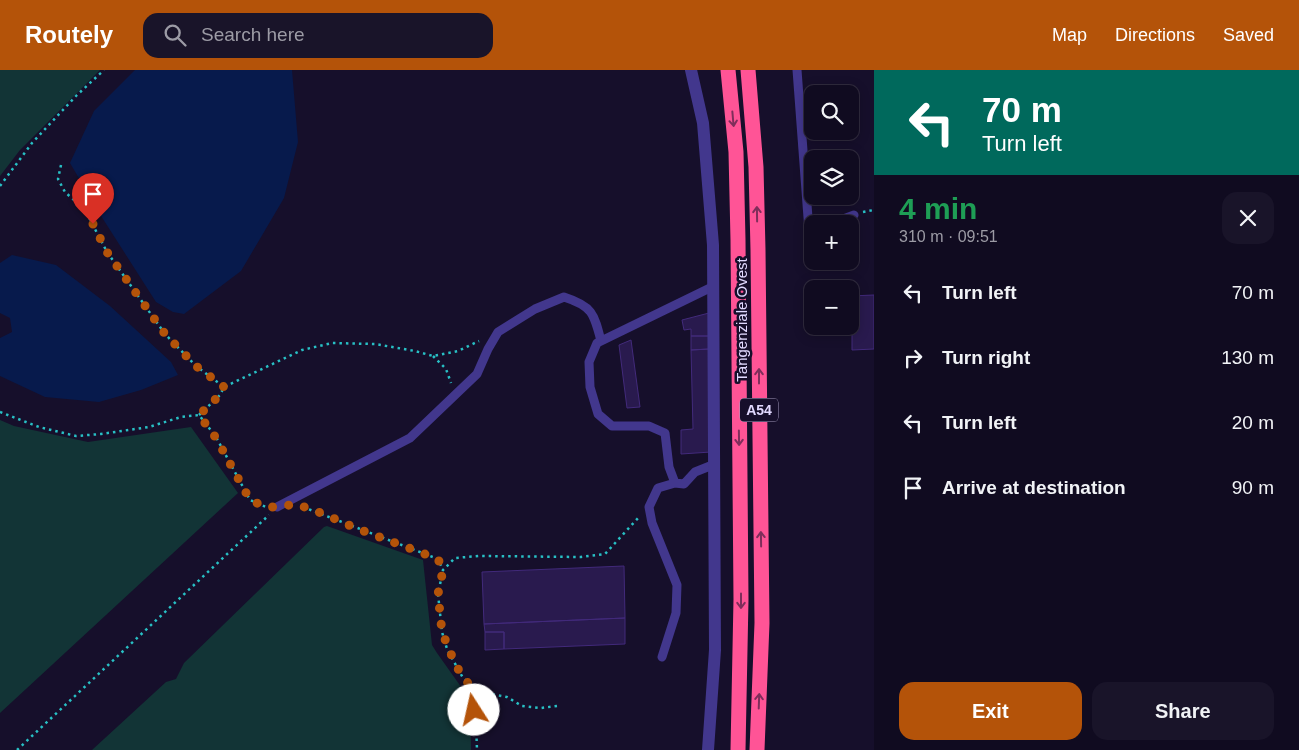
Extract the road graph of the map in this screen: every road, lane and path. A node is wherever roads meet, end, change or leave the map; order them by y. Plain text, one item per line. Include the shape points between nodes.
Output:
1 (104, 70) edge
2 (691, 70) edge
3 (728, 70) edge
4 (748, 70) edge
5 (796, 70) edge
6 (61, 165) dead end
7 (0, 186) edge
8 (808, 215) edge
9 (714, 286) junction
10 (498, 332) junction
11 (601, 341) junction
12 (433, 356) junction
13 (224, 387) junction
14 (456, 395) junction
15 (0, 412) edge
16 (199, 415) junction
17 (715, 464) junction
18 (675, 483) junction
19 (277, 507) junction
20 (648, 507) junction
21 (443, 570) junction
22 (662, 657) dead end
23 (470, 686) junction
24 (557, 706) dead end
25 (16, 750) edge
26 (477, 750) edge
27 (708, 750) edge
28 (738, 750) edge
29 (757, 750) edge

1 - 7 path via 32,143
2 - 9 street via 703,124
3 -> 28 highway, Tangenziale Ovest / A54 via 736,152 738,240 741,599
29 -> 4 highway, Tangenziale Ovest / A54 via 762,623 758,250 756,167
5 - 8 lane
6 - 13 path via 58,179 64,192 86,210 107,252 165,334 196,366
9 - 11 lane
9 - 17 street
10 - 11 lane via 536,309 564,297 581,302 594,316
10 - 12 path via 458,351
10 - 14 lane via 477,374
11 - 18 lane via 589,362 590,387 598,414 612,426 649,426 665,432
12 - 13 path via 375,344 332,343 302,350
12 - 14 path via 446,369
13 - 16 path
14 - 19 lane via 410,438
15 - 16 path via 39,427 76,436 149,427
16 - 19 path via 216,438 250,500 266,507
17 - 18 lane via 694,472 684,484
17 - 27 street via 715,650
18 - 20 lane via 658,488
19 - 21 path via 296,504 324,514 438,559
19 - 25 path
20 - 21 path via 605,554 455,558
20 - 22 lane via 677,585 676,613
21 - 23 path via 438,594 442,632 456,666
23 - 24 path via 480,692 507,697 522,706
23 - 26 path

